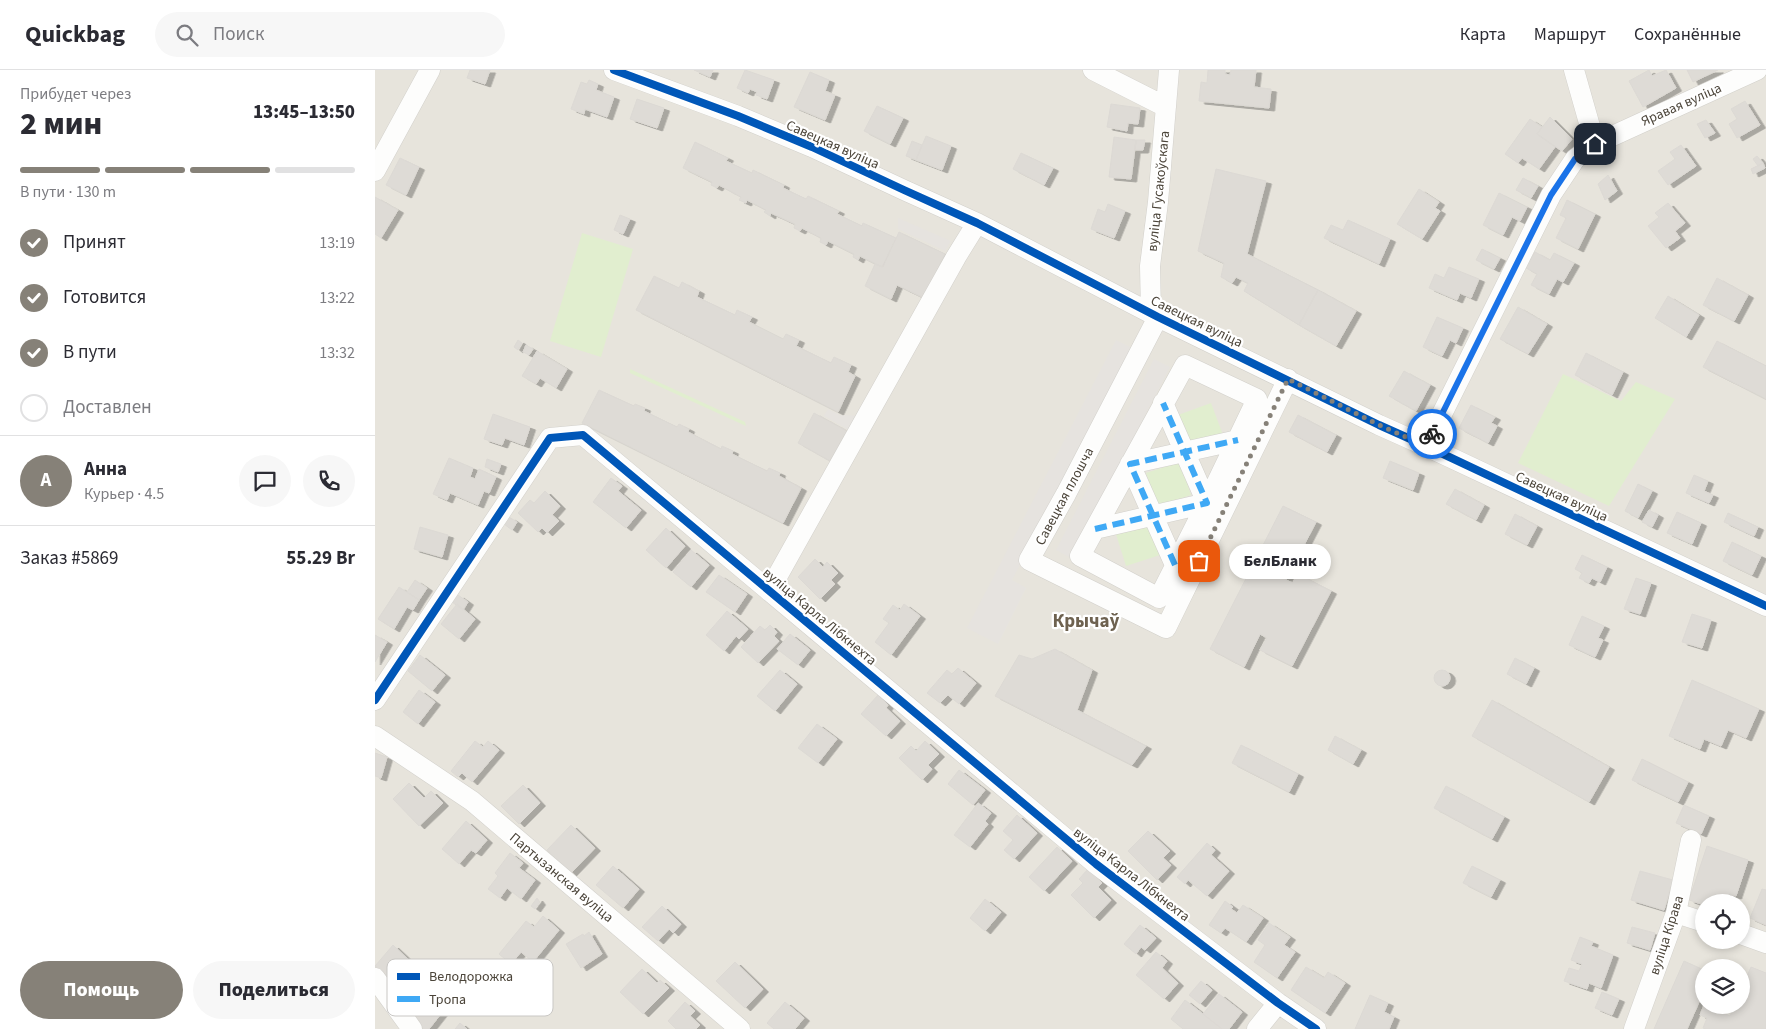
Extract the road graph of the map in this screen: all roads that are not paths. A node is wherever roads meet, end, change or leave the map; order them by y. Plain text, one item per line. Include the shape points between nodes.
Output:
1 (430, 70) edge
2 (613, 70) edge
3 (1093, 70) edge
4 (1169, 70) edge
5 (1574, 70) edge
6 (1757, 70) edge
7 (1166, 107) junction
8 (1595, 144) junction
9 (375, 171) edge
10 (977, 223) junction
11 (1154, 315) junction
12 (1288, 379) junction
13 (1163, 403) junction
14 (1238, 440) junction
15 (1426, 446) junction
16 (1184, 452) junction
17 (1129, 464) junction
18 (1207, 503) junction
19 (1153, 515) junction
20 (1095, 529) junction
21 (1175, 565) junction
22 (769, 591) junction
23 (1766, 606) edge
24 (375, 700) edge
25 (375, 736) edge
26 (1691, 840) dead end
27 (1676, 913) junction
28 (1695, 919) edge
29 (1750, 937) edge
30 (1766, 943) edge
31 (375, 978) edge
32 (387, 995) edge
33 (1277, 1003) junction
34 (403, 1016) edge
35 (412, 1029) edge
36 (740, 1029) edge
37 (1257, 1029) edge
38 (1316, 1029) edge
39 (1634, 1029) edge

1 - 9 street
2 - 10 street, Савецкая вуліца via 812,147
3 - 7 street
4 - 7 street, вуліца Гусакоўскага
5 - 8 street
6 - 8 street, Яравая вуліца
7 - 11 street, вуліца Гусакоўскага via 1150,266
8 - 15 street, Яравая вуліца via 1575,159 1551,195
10 - 11 street, Савецкая вуліца
10 - 22 street
11 - 12 street, Савецкая вуліца
11 - 12 street, Савецкая плошча via 1066,494 1029,560 1166,628
12 - 15 street, Савецкая вуліца
13 - 14 street via 1185,365 1257,398
13 - 16 street
13 - 17 street
14 - 16 street
14 - 18 street
15 - 23 street, Савецкая вуліца
16 - 17 street
16 - 18 street
17 - 19 street
17 - 20 street
18 - 19 street
18 - 21 street
19 - 20 street
19 - 21 street
20 - 21 street via 1080,556 1159,598
22 - 24 street, вуліца Карла Лібкнехта via 583,434 550,438
22 - 33 street, вуліца Карла Лібкнехта via 1096,864
25 - 36 street, Партызанская вуліца via 471,801
26 - 27 street, вуліца Кірава
27 - 28 street
27 - 39 street, вуліца Кірава
29 - 30 street
31 - 32 street
33 - 37 street
33 - 38 street, вуліца Карла Лібкнехта
34 - 35 street

